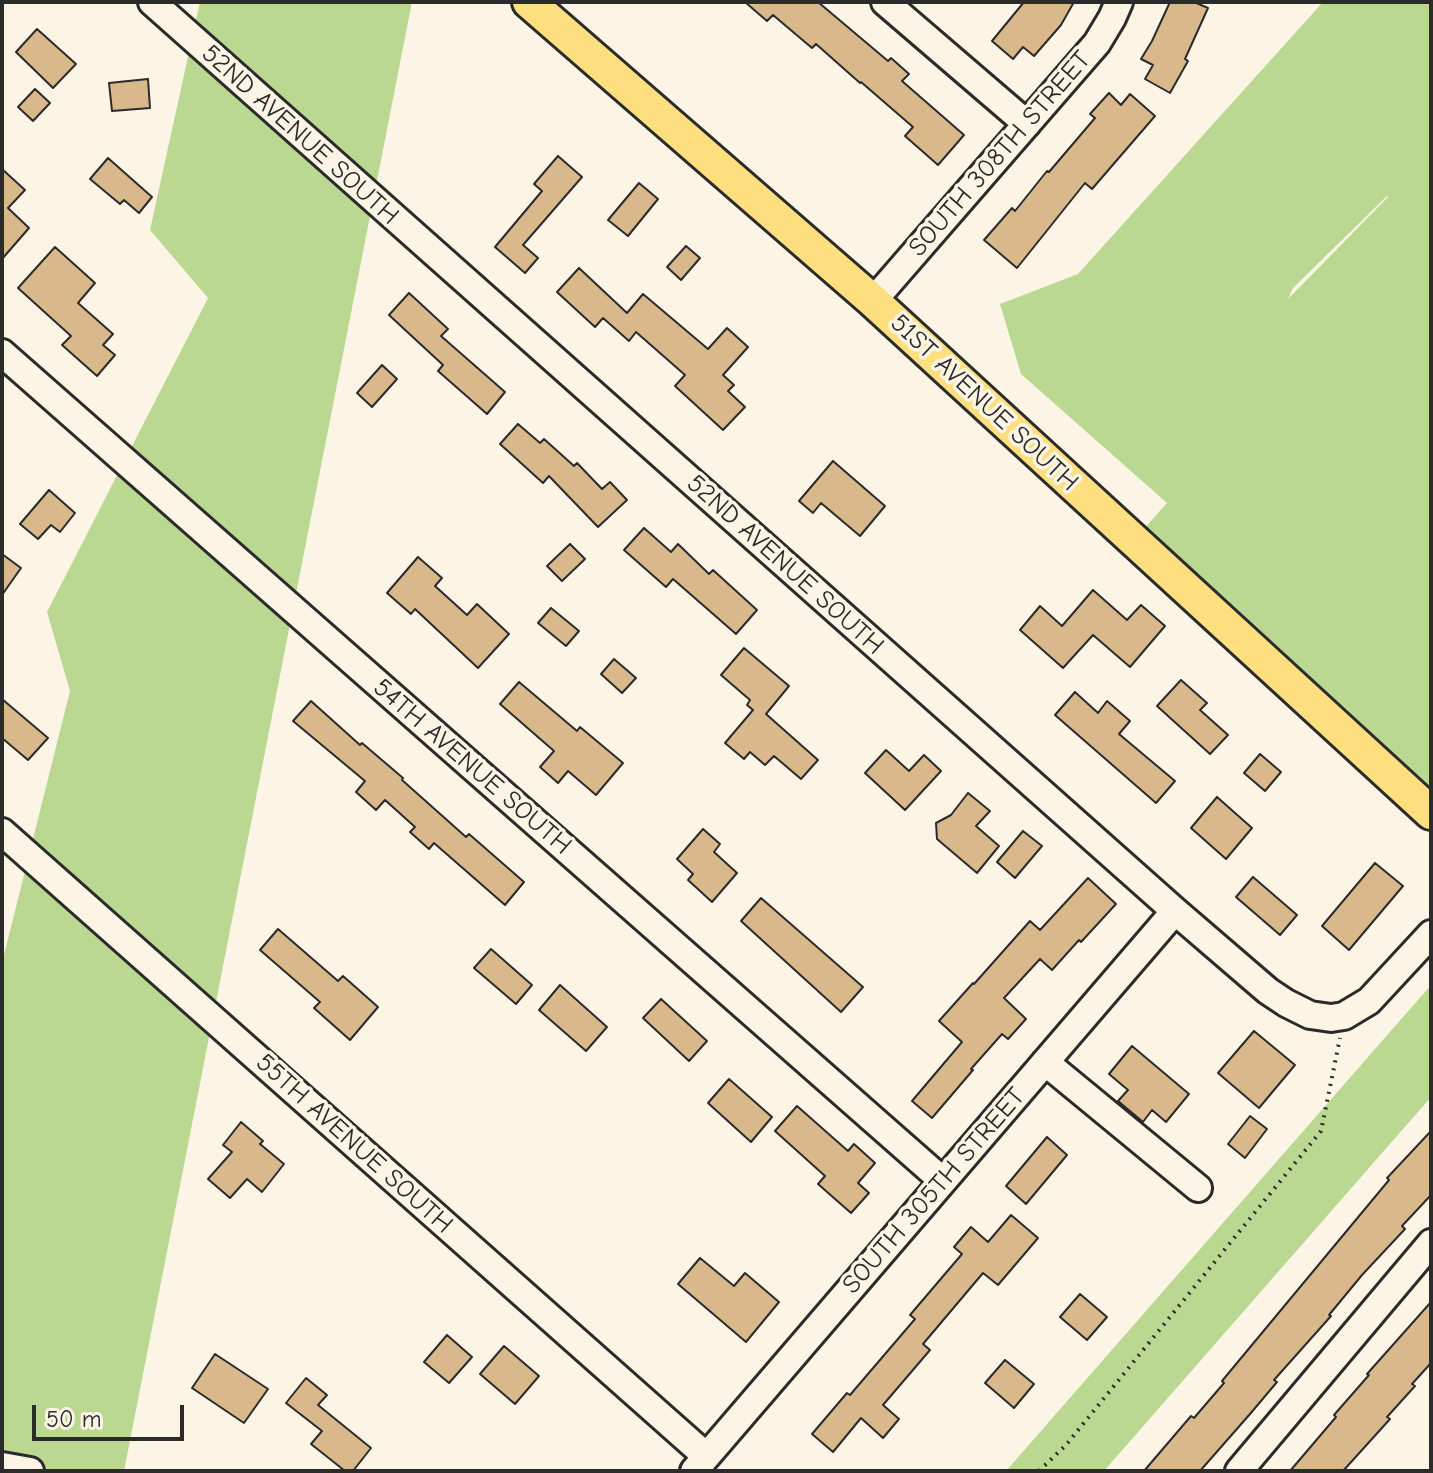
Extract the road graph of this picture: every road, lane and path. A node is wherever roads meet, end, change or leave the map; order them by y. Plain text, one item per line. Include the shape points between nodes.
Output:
1 (152, 2) edge
2 (529, 2) edge
3 (885, 2) edge
4 (1119, 2) edge
5 (1027, 124) junction
6 (873, 301) junction
7 (2, 353) edge
8 (1431, 813) edge
9 (2, 832) edge
10 (1175, 911) junction
11 (1431, 934) edge
12 (1344, 1016) junction
13 (1045, 1062) junction
14 (943, 1181) junction
15 (1198, 1188) dead end
16 (1431, 1243) edge
17 (700, 1464) edge
18 (2, 1466) edge
19 (30, 1471) edge
20 (1039, 1471) edge
21 (1239, 1471) edge

1 - 10 street, 52ND AVENUE SOUTH
2 - 6 main road, 51ST AVENUE SOUTH
3 - 5 street
4 - 5 street, SOUTH 308TH STREET via 1097,43
5 - 6 street, SOUTH 308TH STREET
6 - 8 main road, 51ST AVENUE SOUTH
7 - 14 street, 54TH AVENUE SOUTH
9 - 17 street, 55TH AVENUE SOUTH
10 - 12 street, 52ND AVENUE SOUTH via 1286,1003 1321,1018
10 - 13 street, SOUTH 305TH STREET
11 - 12 street via 1369,1001
12 - 20 path via 1321,1131 1066,1445
13 - 14 street, SOUTH 305TH STREET
13 - 15 street
14 - 17 street, SOUTH 305TH STREET
16 - 21 street
18 - 19 street

